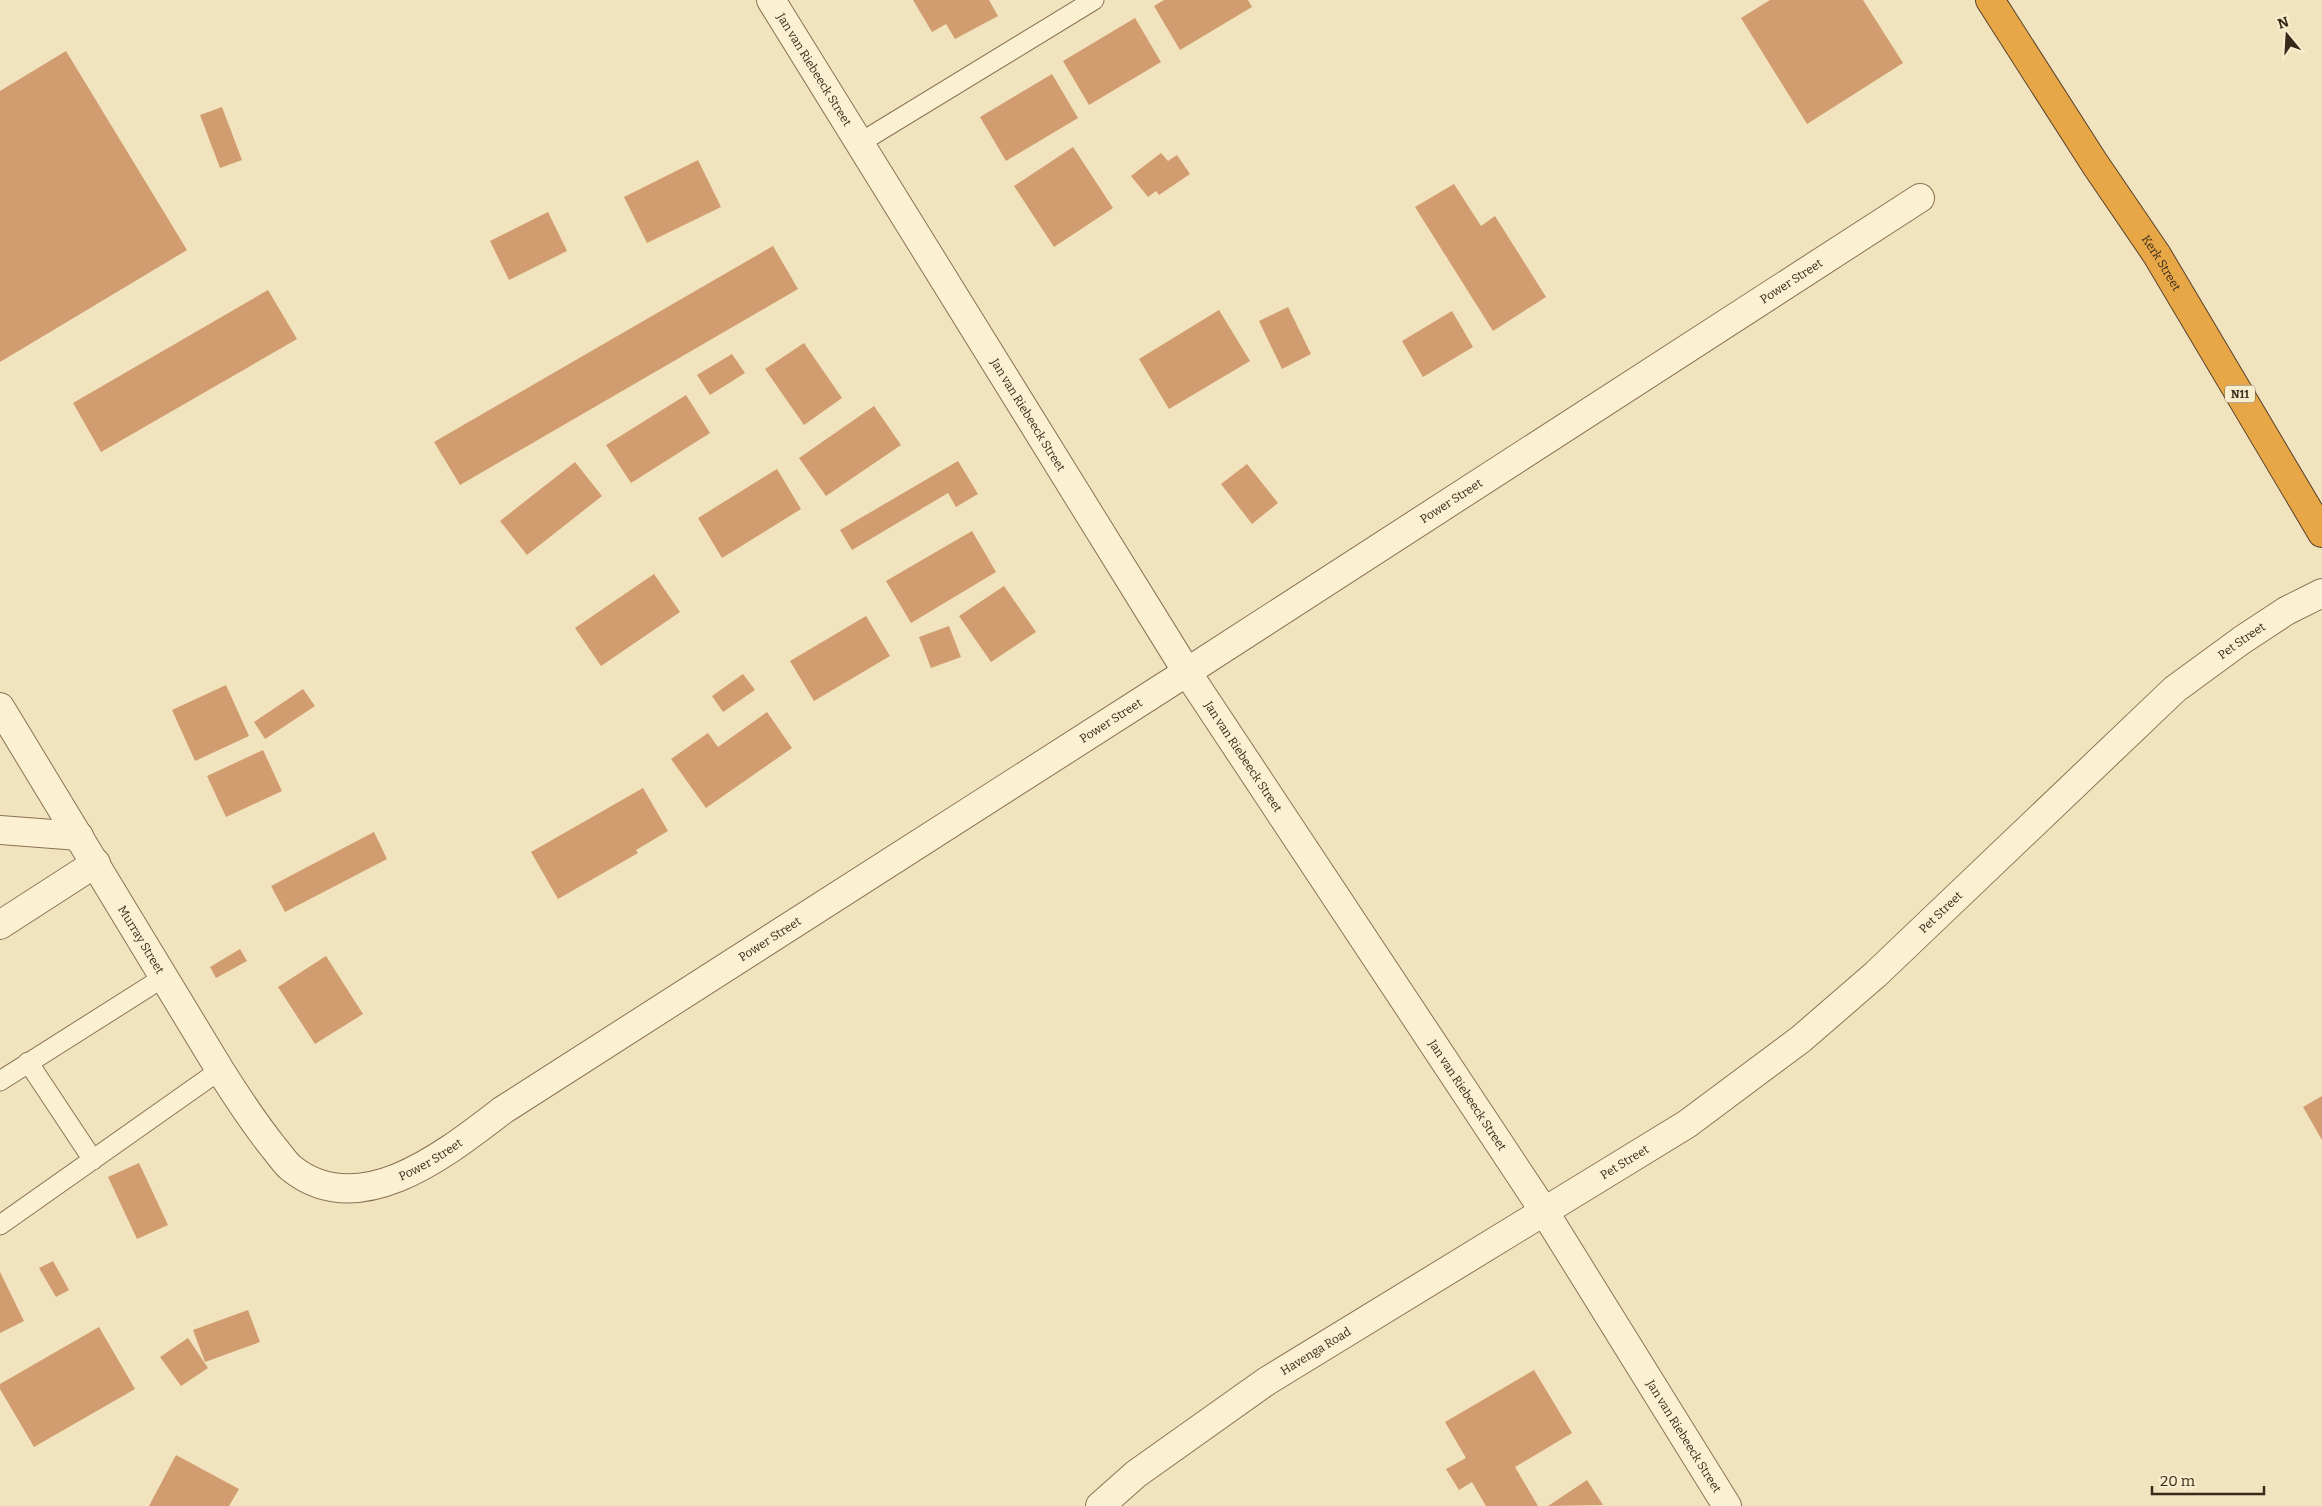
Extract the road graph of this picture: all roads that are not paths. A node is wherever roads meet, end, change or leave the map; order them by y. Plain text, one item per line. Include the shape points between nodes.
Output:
1 (771, 0) edge
2 (1094, 0) edge
3 (1990, 0) edge
4 (858, 144) junction
5 (1920, 198) dead end
6 (2322, 533) edge
7 (2322, 594) edge
8 (1187, 672) junction
9 (0, 707) edge
10 (0, 830) edge
11 (80, 836) junction
12 (96, 862) junction
13 (0, 926) edge
14 (164, 977) junction
15 (28, 1062) junction
16 (220, 1070) junction
17 (0, 1082) edge
18 (93, 1160) junction
19 (290, 1167) joint
20 (1544, 1211) junction
21 (0, 1225) edge
22 (1100, 1506) edge
23 (1727, 1506) edge

1 - 4 street, Jan van Riebeeck Street
2 - 4 lane
3 - 6 highway, Kerk Street / N11 via 2157,255
4 - 8 street, Jan van Riebeeck Street
5 - 8 street, Power Street
7 - 20 street, Pet Street via 2286,611 2175,689 1876,974 1801,1039 1687,1124
8 - 19 street, Power Street via 503,1110 434,1160 394,1180 358,1189 324,1187
8 - 20 street, Jan van Riebeeck Street
9 - 11 street, Murray Street
10 - 11 street
11 - 12 street, Murray Street
12 - 13 street
12 - 14 street, Murray Street
14 - 15 lane
14 - 16 street, Murray Street
15 - 17 lane
15 - 18 lane
16 - 18 lane
16 - 19 street, Murray Street via 256,1126
18 - 21 lane
20 - 22 street, Havenga Road via 1268,1381 1136,1474
20 - 23 street, Jan van Riebeeck Street

